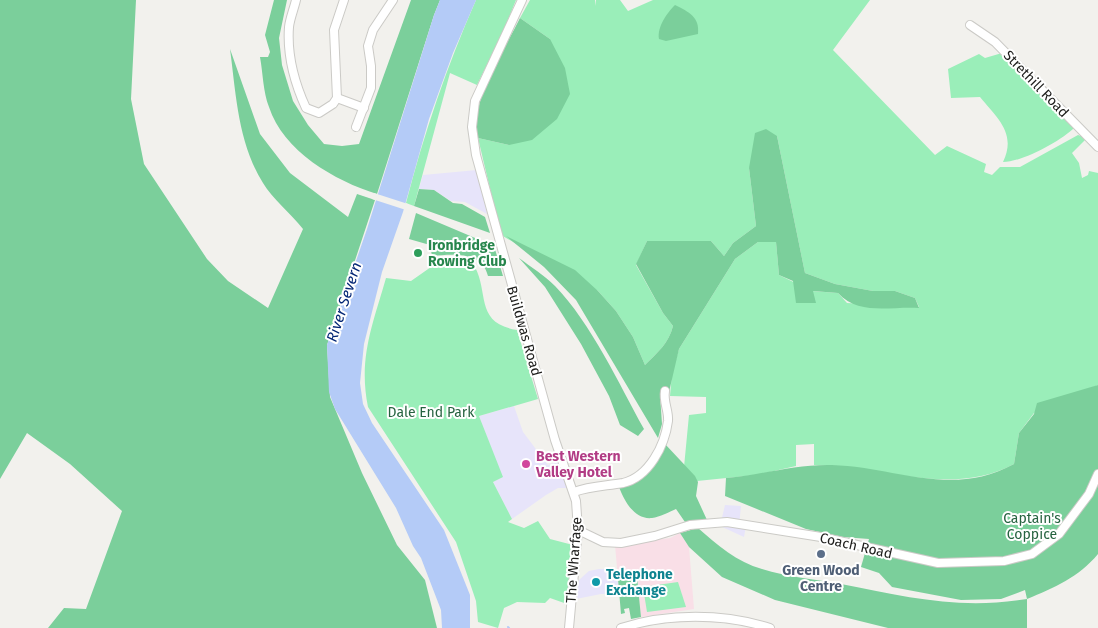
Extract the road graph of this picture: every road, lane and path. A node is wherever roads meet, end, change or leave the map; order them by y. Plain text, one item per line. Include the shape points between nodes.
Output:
1 (296, 0) edge
2 (344, 0) edge
3 (393, 0) edge
4 (522, 0) edge
5 (970, 25) dead end
6 (337, 98) junction
7 (364, 108) junction
8 (356, 127) dead end
9 (1098, 147) edge
10 (663, 395) dead end
11 (1098, 474) edge
12 (574, 492) junction
13 (578, 530) junction
14 (569, 628) edge
15 (621, 628) edge
16 (770, 628) edge

1 - 6 street via 289,26 298,92 306,108 319,113
2 - 6 street via 334,30
3 - 7 street via 373,30 368,46 371,88
4 - 12 street, Buildwas Road via 478,92 472,116 473,142 554,440
5 - 9 street, Strethill Road via 995,42
6 - 7 street
7 - 8 street
10 - 12 street via 667,429 660,448 646,469 624,483
11 - 13 street, Coach Road via 1089,494 1059,534 1032,554 1004,561 938,563 727,522 690,525 620,543 603,542
12 - 13 street, The Wharfage
13 - 14 street, The Wharfage
15 - 16 street via 674,618 704,617

